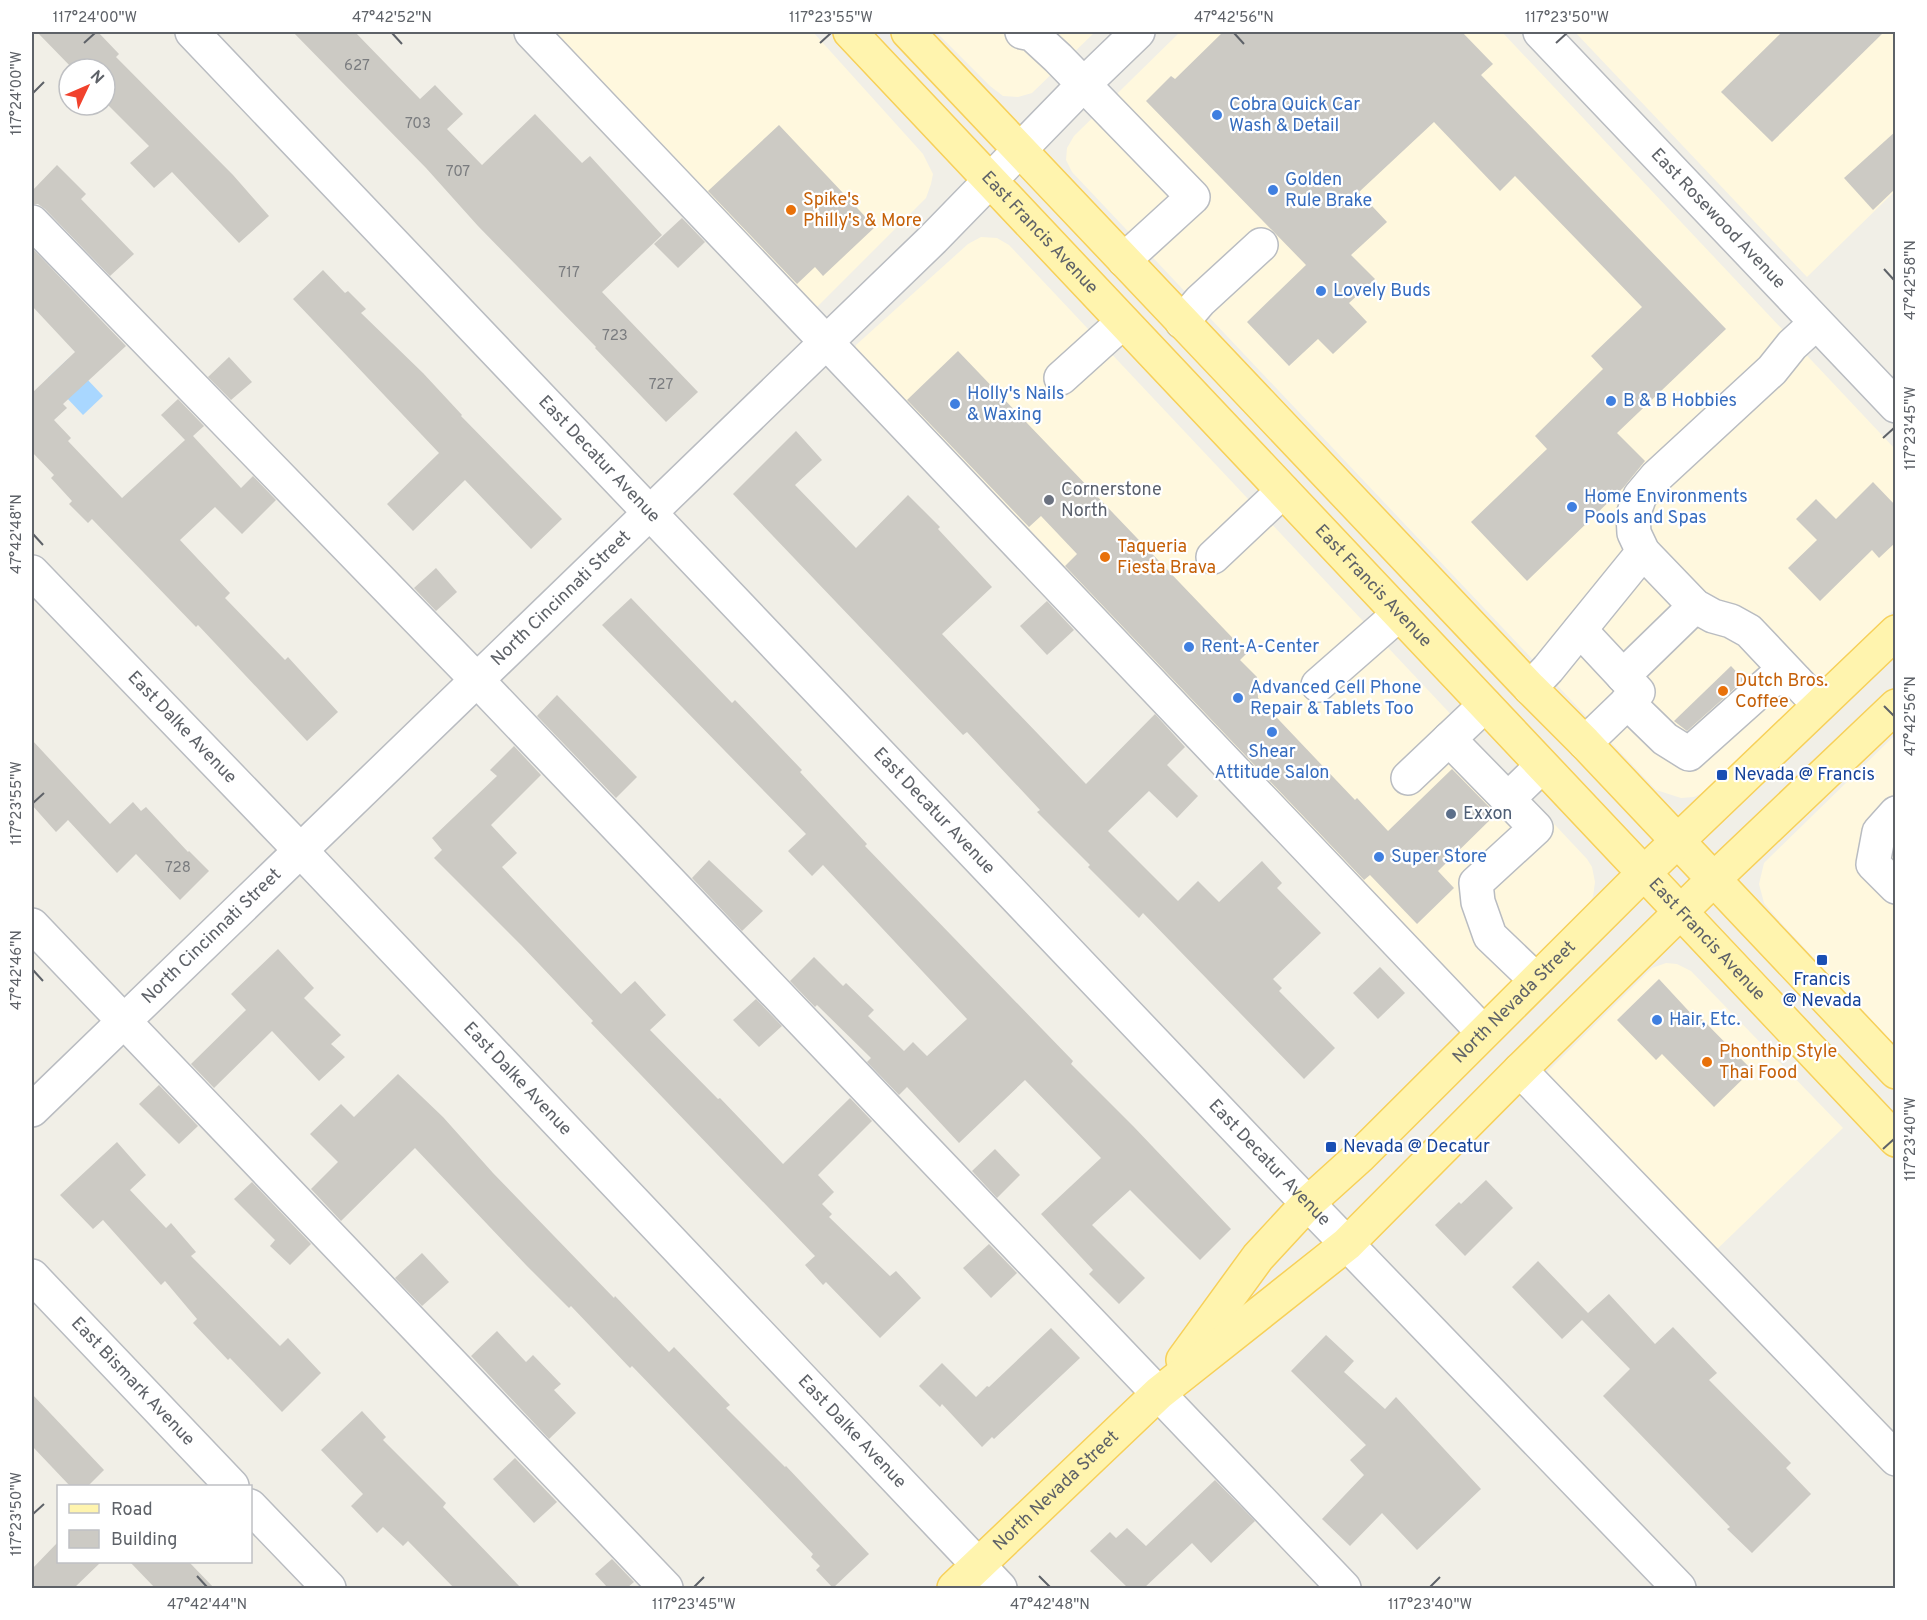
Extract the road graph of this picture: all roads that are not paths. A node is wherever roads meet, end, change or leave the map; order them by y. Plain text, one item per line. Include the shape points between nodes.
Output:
1 (192, 32) edge
2 (531, 32) edge
3 (850, 32) edge
4 (908, 32) edge
5 (1022, 32) edge
6 (1138, 32) edge
7 (1540, 32) edge
8 (1083, 85) junction
9 (1018, 150) junction
10 (990, 180) junction
11 (32, 222) edge
12 (1261, 245) dead end
13 (1124, 260) junction
14 (1123, 322) junction
15 (1182, 322) junction
16 (1816, 323) junction
17 (826, 342) junction
18 (1061, 378) dead end
19 (1896, 406) edge
20 (1283, 491) junction
21 (652, 513) junction
22 (1643, 552) junction
23 (1213, 557) dead end
24 (32, 572) edge
25 (1695, 606) junction
26 (1399, 614) junction
27 (1580, 630) junction
28 (1896, 632) edge
29 (477, 680) junction
30 (1796, 681) junction
31 (1318, 686) dead end
32 (1530, 688) junction
33 (1625, 689) junction
34 (1485, 705) junction
35 (1819, 705) junction
36 (1896, 706) edge
37 (1449, 739) junction
38 (1586, 743) junction
39 (1542, 766) junction
40 (1408, 778) dead end
41 (1508, 799) junction
42 (1896, 813) edge
43 (1678, 841) junction
44 (301, 851) junction
45 (1644, 873) junction
46 (1714, 879) junction
47 (1896, 887) edge
48 (1680, 912) junction
49 (32, 924) edge
50 (1536, 980) junction
51 (124, 1020) junction
52 (1483, 1032) junction
53 (1520, 1070) junction
54 (1896, 1072) edge
55 (32, 1110) edge
56 (1896, 1140) edge
57 (1308, 1203) junction
58 (1347, 1244) junction
59 (32, 1276) edge
60 (1159, 1393) junction
61 (1896, 1459) edge
62 (231, 1485) edge
63 (252, 1508) edge
64 (978, 1565) junction
65 (329, 1588) edge
66 (666, 1588) edge
67 (954, 1588) edge
68 (1000, 1588) edge
69 (1344, 1588) edge
70 (1680, 1588) edge

1 - 21 street, East Decatur Avenue
2 - 17 street
3 - 10 main road, East Francis Avenue
4 - 9 main road
5 - 8 street via 1032,34
6 - 8 street, North Cincinnati Street
7 - 16 street, East Rosewood Avenue
8 - 9 street, North Cincinnati Street
8 - 13 street via 1193,197
9 - 10 street, North Cincinnati Street
9 - 13 main road
10 - 14 main road, East Francis Avenue
10 - 17 street, North Cincinnati Street
11 - 29 street
12 - 15 street
13 - 15 main road
14 - 18 street
14 - 20 main road, East Francis Avenue
15 - 32 main road
16 - 19 street, East Rosewood Avenue
16 - 22 street via 1640,496 1634,533
17 - 21 street, North Cincinnati Street
17 - 52 street
20 - 23 street
20 - 26 main road, East Francis Avenue
21 - 29 street, North Cincinnati Street
21 - 57 street, East Decatur Avenue
22 - 25 street
22 - 27 street
24 - 44 street, East Dalke Avenue
25 - 30 street via 1749,631
25 - 33 street
26 - 31 street
26 - 34 main road, East Francis Avenue
27 - 32 street
27 - 33 street
28 - 35 main road, North Nevada Street
29 - 44 street, North Cincinnati Street
29 - 60 street
30 - 33 street via 1774,678 1689,754 1665,739
30 - 35 street
32 - 38 main road
33 - 38 street
34 - 37 street
34 - 39 main road, East Francis Avenue
35 - 43 main road, North Nevada Street
36 - 46 main road, North Nevada Street
37 - 40 street
37 - 41 street
38 - 43 main road
39 - 41 street
39 - 45 main road, East Francis Avenue
41 - 50 street via 1536,828 1476,883 1478,902 1490,936
42 - 47 street via 1878,832 1873,864
43 - 45 main road, North Nevada Street
43 - 46 main road
44 - 51 street, North Cincinnati Street
44 - 64 street, East Dalke Avenue
45 - 48 main road, East Francis Avenue
45 - 50 main road, North Nevada Street
46 - 48 main road, North Nevada Street
46 - 54 main road
48 - 53 main road, North Nevada Street
48 - 56 main road, East Francis Avenue
49 - 51 street
50 - 52 main road, North Nevada Street
51 - 55 street, North Cincinnati Street
51 - 66 street
52 - 57 main road, North Nevada Street
53 - 58 main road, North Nevada Street
53 - 61 street
57 - 58 street, East Decatur Avenue
57 - 60 main road, North Nevada Street via 1258,1257
58 - 60 main road, North Nevada Street
58 - 70 street, East Decatur Avenue
59 - 62 street, East Bismark Avenue
60 - 64 main road, North Nevada Street
60 - 69 street
63 - 65 street
64 - 67 main road, North Nevada Street
64 - 68 street, East Dalke Avenue

